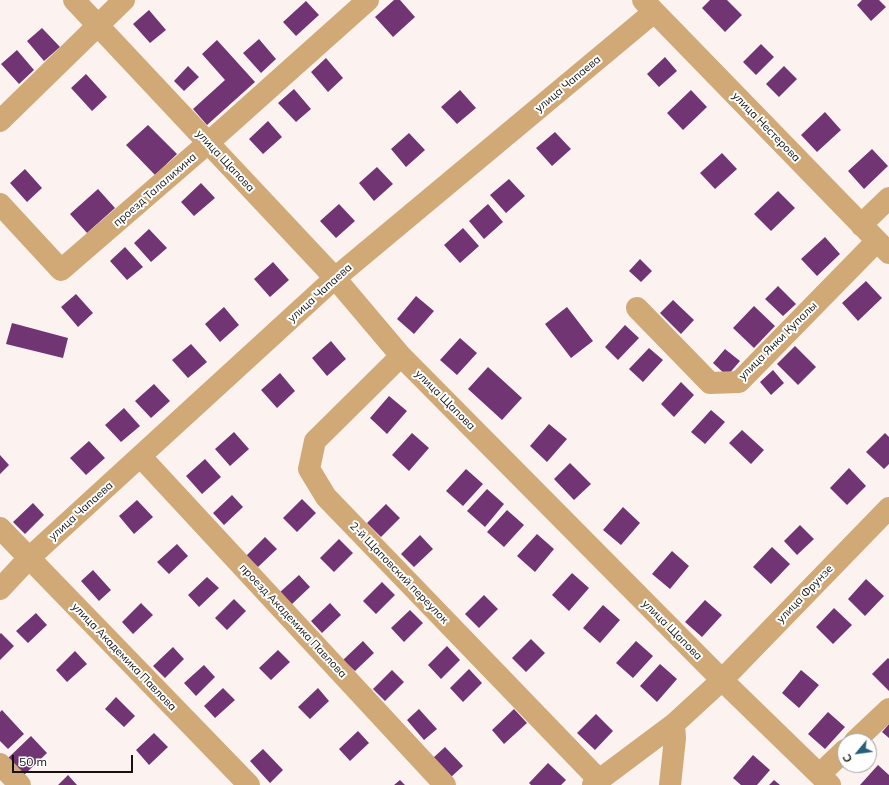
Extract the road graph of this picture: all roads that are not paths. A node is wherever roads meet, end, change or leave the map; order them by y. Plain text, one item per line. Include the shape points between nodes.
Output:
1 (74, 0) edge
2 (124, 0) edge
3 (368, 0) edge
4 (648, 6) edge
5 (98, 25) junction
6 (0, 121) edge
7 (208, 143) junction
8 (889, 198) edge
9 (0, 204) edge
10 (861, 225) junction
11 (883, 247) edge
12 (335, 278) junction
13 (637, 308) dead end
14 (401, 356) junction
15 (141, 457) junction
16 (889, 508) edge
17 (0, 528) edge
18 (29, 558) junction
19 (0, 588) edge
20 (722, 680) junction
21 (889, 709) edge
22 (674, 724) junction
23 (864, 733) edge
24 (837, 762) edge
25 (0, 764) edge
26 (825, 780) edge
27 (596, 782) edge
28 (20, 785) edge
29 (249, 785) edge
30 (445, 785) edge
31 (670, 785) edge

1 - 5 street, улица Щапова
2 - 5 street
3 - 7 street, проезд Талалихина
4 - 10 street, улица Нестерова
4 - 12 street, улица Чапаева
5 - 6 street
5 - 7 street, улица Щапова
7 - 9 street, проезд Талалихина via 61,270
7 - 12 street, улица Щапова
8 - 10 street
10 - 11 street, улица Нестерова
11 - 13 street, улица Янки Купалы via 739,382 710,383
12 - 14 street, улица Щапова
12 - 15 street, улица Чапаева
14 - 20 street, улица Щапова
14 - 27 street, 2-й Щаповский переулок via 315,442 309,469 326,497
15 - 18 street, улица Чапаева
15 - 30 street, проезд Академика Павлова
16 - 20 street, улица Фрунзе
17 - 18 street, улица Академика Павлова
18 - 19 street, улица Чапаева
18 - 29 street, улица Академика Павлова
20 - 22 street, улица Фрунзе
20 - 26 street, улица Щапова
21 - 23 street
22 - 27 street
22 - 31 street
24 - 26 street
25 - 28 street

